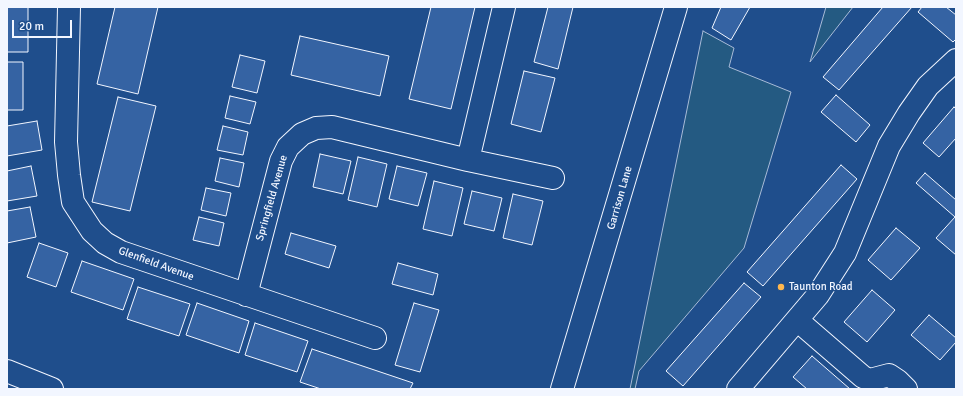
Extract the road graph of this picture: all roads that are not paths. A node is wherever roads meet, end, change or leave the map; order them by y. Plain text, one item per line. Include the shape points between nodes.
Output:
1 (69, 7) edge
2 (504, 7) edge
3 (676, 7) edge
4 (953, 68) edge
5 (468, 160) junction
6 (553, 178) dead end
7 (246, 295) junction
8 (797, 320) junction
9 (374, 338) dead end
10 (7, 371) edge
11 (52, 389) edge
12 (562, 389) edge
13 (738, 389) edge
14 (906, 389) edge

1 - 7 street, Glenfield Avenue via 66,142 70,190 79,213 92,231 116,250
2 - 5 street
3 - 12 street, Garrison Lane
4 - 8 street via 928,86 908,113 889,146 845,253 818,295
5 - 6 street, Springfield Avenue
5 - 7 street, Springfield Avenue via 332,127 316,128 302,134 288,147 281,161
7 - 9 street, Glenfield Avenue
8 - 13 street
8 - 14 street via 863,377 870,380 889,376
10 - 11 street

